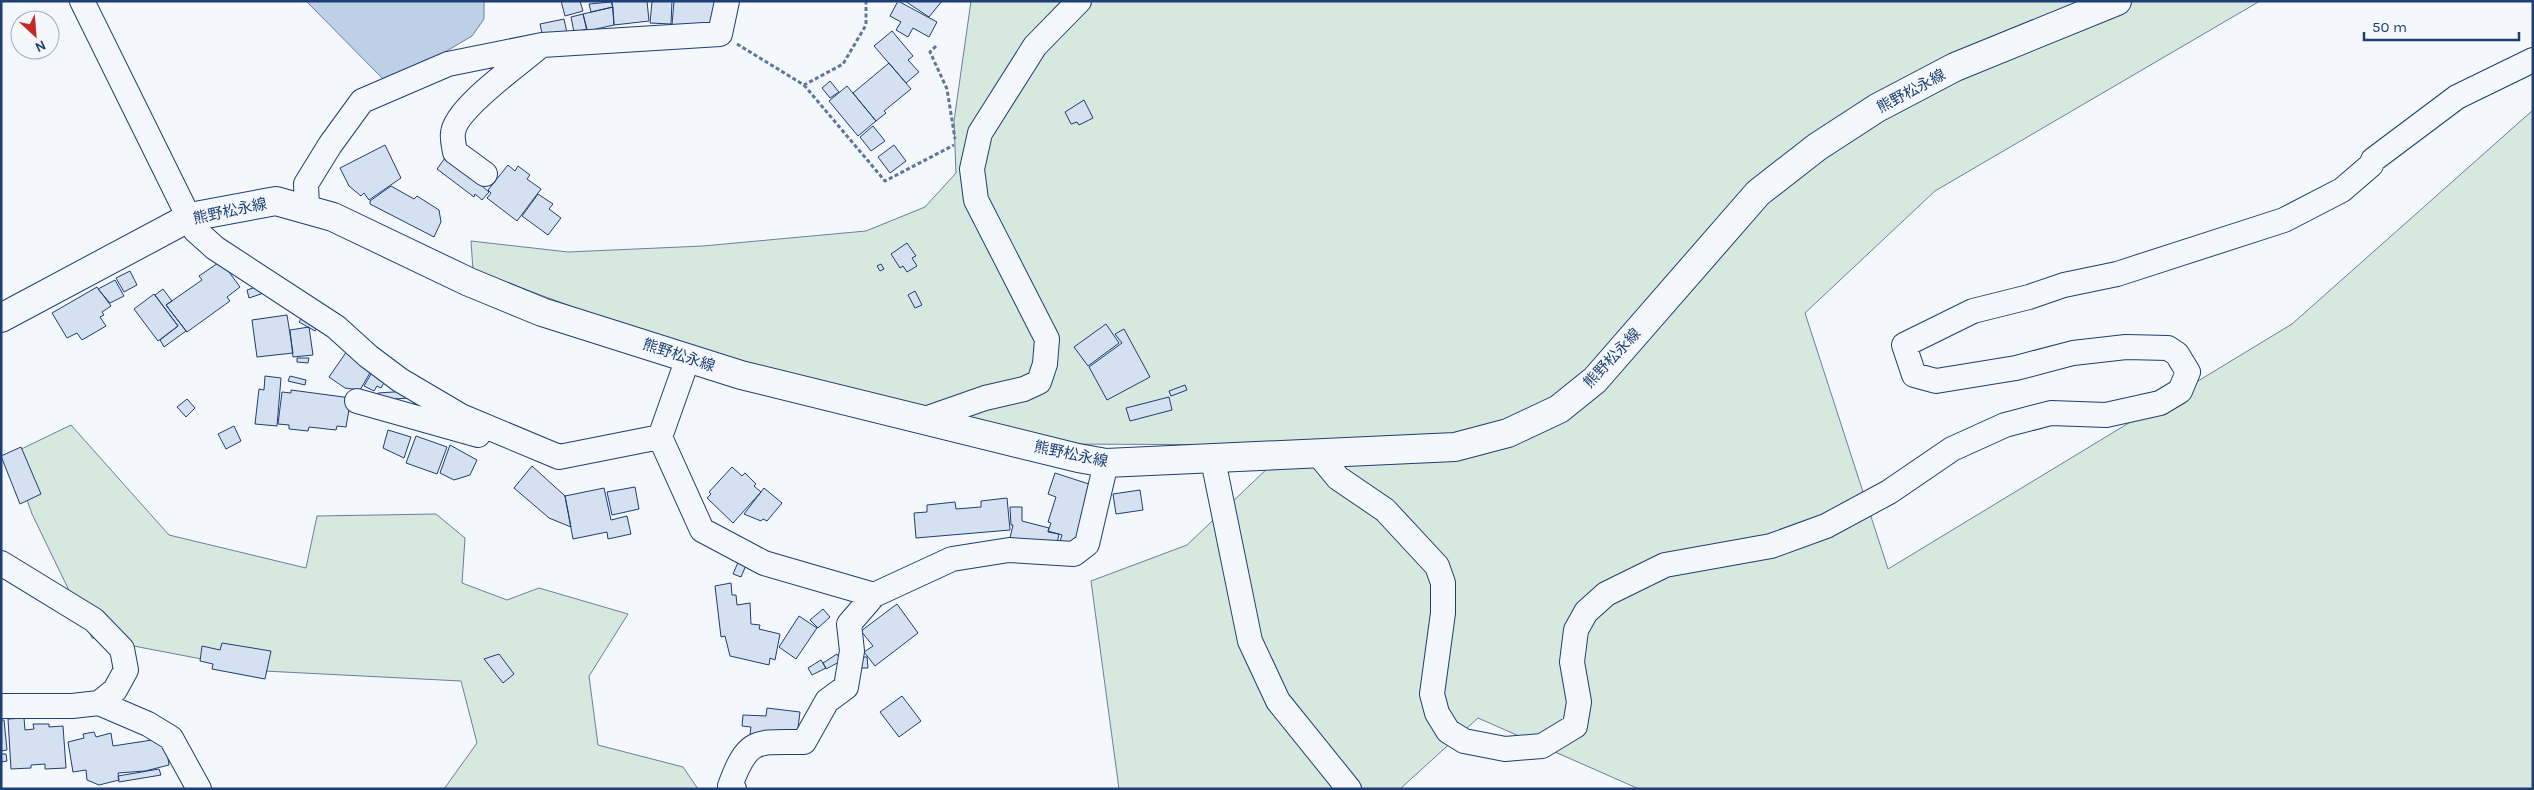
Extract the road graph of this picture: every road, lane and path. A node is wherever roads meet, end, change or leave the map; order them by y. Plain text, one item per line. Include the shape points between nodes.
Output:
1 (82, 1) edge
2 (727, 1) edge
3 (866, 1) edge
4 (1079, 1) edge
5 (2116, 1) edge
6 (720, 34) junction
7 (542, 45) junction
8 (936, 46) dead end
9 (2533, 60) edge
10 (804, 85) junction
11 (485, 174) dead end
12 (307, 208) junction
13 (190, 218) junction
14 (1, 318) edge
15 (688, 358) junction
16 (357, 401) dead end
17 (925, 419) junction
18 (507, 435) junction
19 (660, 437) junction
20 (1319, 455) junction
21 (1213, 460) junction
22 (1106, 463) junction
23 (1, 563) edge
24 (874, 595) junction
25 (99, 703) junction
26 (1, 706) edge
27 (199, 789) edge
28 (734, 789) edge
29 (1350, 789) edge

1 - 13 street
2 - 6 street
3 - 10 path via 866,25 843,64
4 - 17 street via 1035,46 980,133 972,169 976,200 1047,339 1046,364 1039,382 1024,389 985,398
5 - 20 main road, 熊野松永線 via 1955,67 1877,108 1817,147 1758,193 1596,380 1559,409 1508,433 1455,447
6 - 7 street
6 - 10 path
7 - 11 street via 483,92 462,114 453,131 455,152
7 - 12 street via 448,64 362,101 306,184
8 - 10 path via 930,52 947,89 956,144 885,181
9 - 20 street via 2457,98 2373,160 2342,190 2284,220 2117,274 2064,285 1973,311 1904,345 1914,375 1936,381 2016,368 2073,353 2126,347 2168,348 2177,354 2188,372 2180,391 2160,403 2106,415 2051,414 2005,425 1952,449 1889,492 1826,526 1771,546 1665,565 1606,594 1586,612 1576,630 1572,662 1579,702 1575,726 1542,746 1505,749 1464,741 1448,731 1437,713 1432,694 1443,614 1443,583 1437,566 1384,510 1338,478
12 - 13 main road, 熊野松永線 via 276,201
12 - 15 main road, 熊野松永線 via 542,312
13 - 14 main road, 熊野松永線
13 - 18 street via 195,230 215,248 336,327 400,380 460,416
15 - 17 main road, 熊野松永線 via 741,375
15 - 19 street
16 - 18 street via 488,438
17 - 22 main road, 熊野松永線
18 - 19 street via 559,457
19 - 24 street via 702,530 764,563
20 - 21 main road, 熊野松永線
21 - 22 main road, 熊野松永線
21 - 29 street via 1250,641 1278,701
22 - 24 street via 1087,544 1074,554 1009,550 952,559
23 - 25 street via 94,620 122,649 126,670 115,690
24 - 28 street via 849,624 852,651 846,688 827,701 804,742 760,742 740,758 730,786
25 - 26 street
25 - 27 street via 172,738

